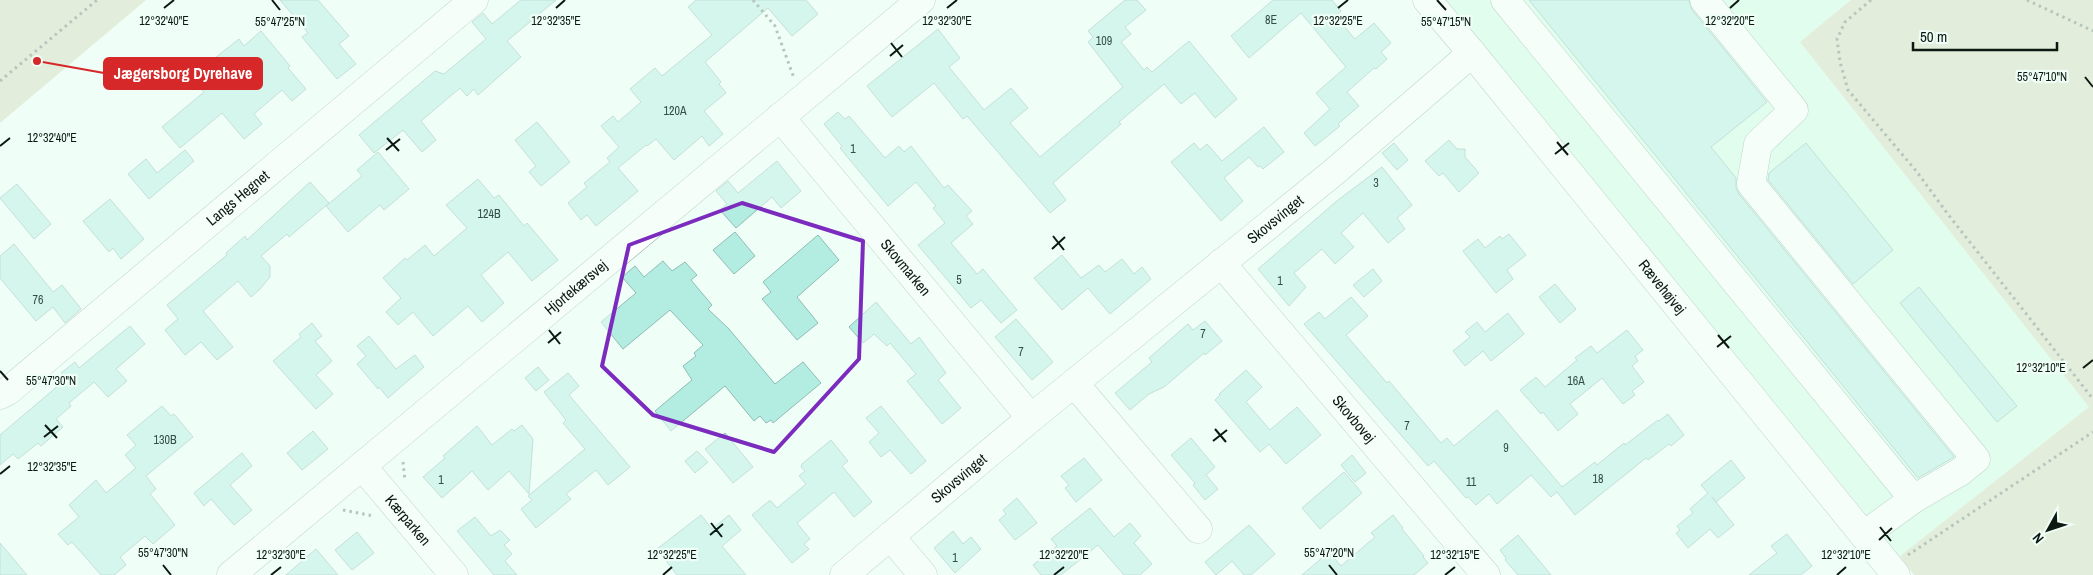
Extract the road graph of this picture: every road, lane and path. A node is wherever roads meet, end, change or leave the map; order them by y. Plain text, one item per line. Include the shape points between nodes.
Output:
1 (97, 0) edge
2 (474, 0) edge
3 (753, 0) edge
4 (921, 0) edge
5 (1408, 0) edge
6 (1427, 0) edge
7 (1505, 0) edge
8 (1704, 0) edge
9 (1871, 0) edge
10 (2027, 0) edge
11 (2093, 31) edge
12 (1467, 58) junction
13 (0, 82) edge
14 (802, 99) junction
15 (780, 117) junction
16 (1221, 263) junction
17 (1074, 383) junction
18 (0, 395) edge
19 (2093, 399) edge
20 (1031, 418) junction
21 (2093, 432) edge
22 (362, 466) junction
23 (1915, 498) junction
24 (314, 505) junction
25 (409, 522) junction
26 (1198, 529) dead end
27 (1864, 535) junction
28 (890, 536) junction
29 (1887, 572) edge
30 (231, 575) edge
31 (454, 575) edge
32 (844, 575) edge
33 (923, 575) edge
34 (1486, 575) edge

1 - 13 path
2 - 18 street, Langs Hegnet
3 - 14 path via 775,26
4 - 14 street, Hjortekærsvej
5 - 12 street, Rævehøjvej
6 - 12 street, Rævehøjvej
7 - 23 street
8 - 23 street via 1794,110 1758,144 1751,184 1976,459
9 - 19 path via 1844,22 1837,39 1848,90 1917,172
10 - 11 path
12 - 16 street, Skovsvinget
12 - 27 street, Rævehøjvej
12 - 29 street, Rævehøjvej
14 - 15 street, Hjortekærsvej
15 - 20 street, Skovmarken
15 - 22 street, Hjortekærsvej
16 - 17 street, Skovsvinget
16 - 34 street, Skovbovej
17 - 20 street, Skovsvinget
17 - 26 street
20 - 28 street, Skovsvinget
21 - 29 path
22 - 24 street, Hjortekærsvej
22 - 25 street, Kærparken
23 - 27 street
24 - 25 path
24 - 30 street, Hjortekærsvej
25 - 31 street, Kærparken
27 - 29 street, Rævehøjvej
28 - 32 street, Skovsvinget
28 - 33 street

